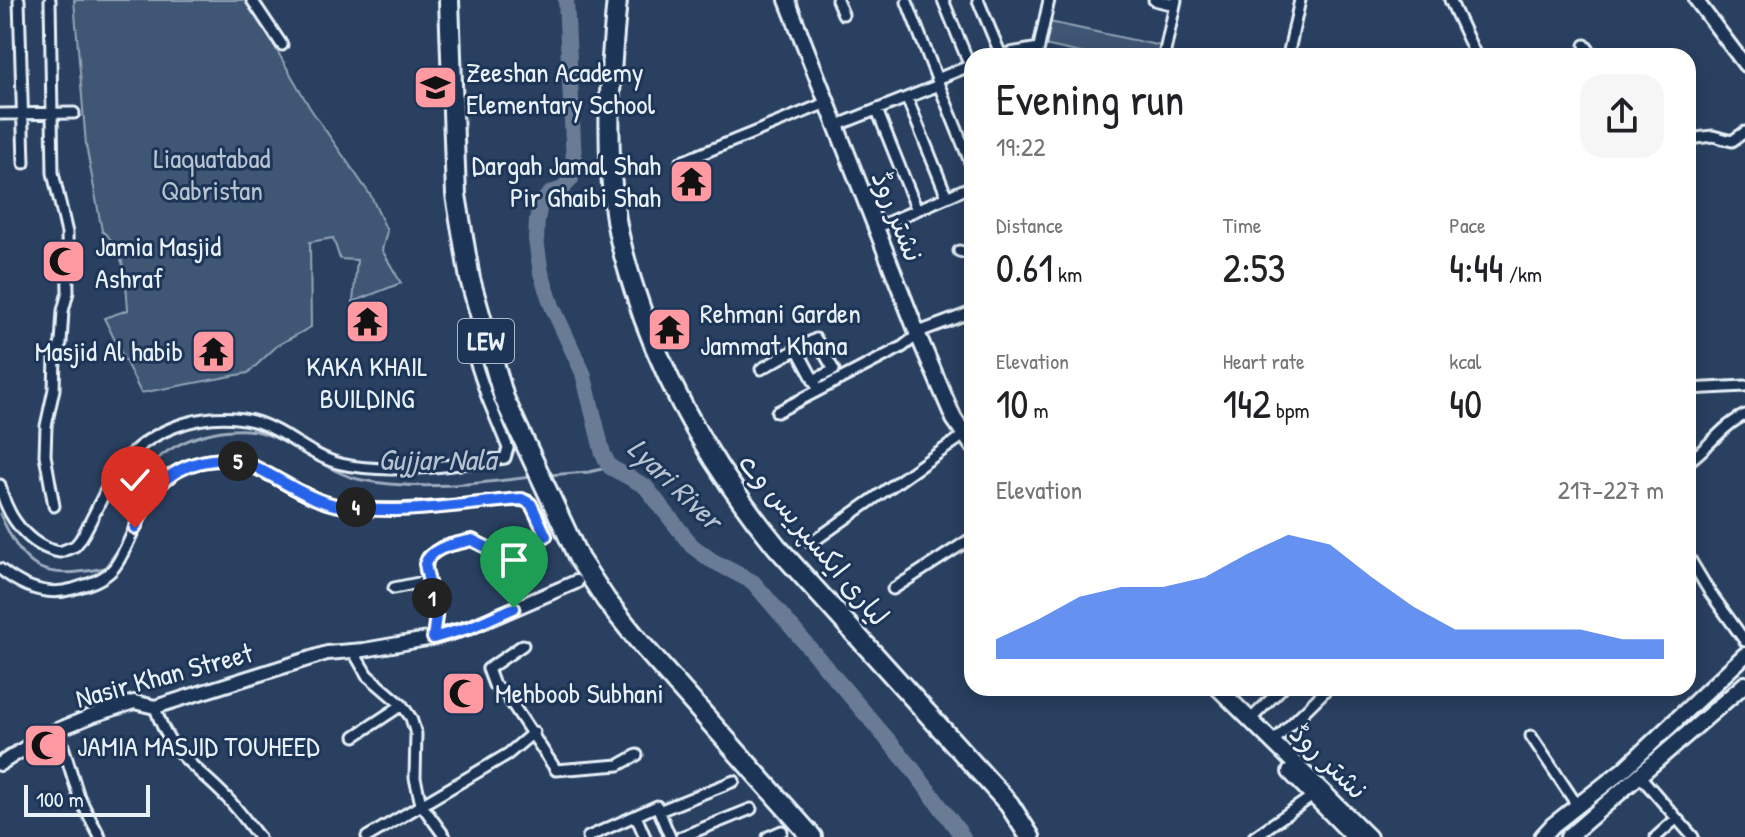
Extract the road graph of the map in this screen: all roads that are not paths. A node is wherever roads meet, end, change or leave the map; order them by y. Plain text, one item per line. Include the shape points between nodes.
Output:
1 (19, 0) edge
2 (50, 0) edge
3 (252, 0) edge
4 (449, 0) edge
5 (617, 0) edge
6 (787, 0) edge
7 (795, 0) edge
8 (837, 0) edge
9 (943, 0) edge
10 (978, 0) edge
11 (1154, 0) edge
12 (1298, 0) edge
13 (1450, 0) edge
14 (1696, 0) edge
15 (1046, 1) edge
16 (907, 2) dead end
17 (1176, 2) edge
18 (843, 14) dead end
19 (282, 45) dead end
20 (1585, 45) dead end
21 (994, 48) edge
22 (1039, 48) edge
23 (1166, 48) edge
24 (1289, 48) edge
25 (1472, 48) edge
26 (1587, 48) edge
27 (964, 49) edge
28 (1745, 65) edge
29 (964, 69) edge
30 (938, 82) junction
31 (907, 98) junction
32 (826, 103) junction
33 (877, 110) junction
34 (51, 112) junction
35 (21, 113) junction
36 (74, 113) dead end
37 (0, 114) edge
38 (843, 123) junction
39 (1745, 132) edge
40 (1696, 138) edge
41 (964, 147) edge
42 (681, 162) dead end
43 (24, 163) dead end
44 (964, 190) edge
45 (947, 197) junction
46 (917, 210) junction
47 (882, 225) junction
48 (959, 251) dead end
49 (964, 252) edge
50 (964, 315) edge
51 (921, 333) junction
52 (470, 346) dead end
53 (797, 349) junction
54 (761, 369) dead end
55 (813, 380) junction
56 (1745, 386) edge
57 (1696, 389) edge
58 (819, 390) junction
59 (777, 412) dead end
60 (1745, 415) edge
61 (964, 424) edge
62 (964, 440) edge
63 (1696, 456) edge
64 (0, 485) edge
65 (54, 506) dead end
66 (811, 543) dead end
67 (964, 543) edge
68 (0, 569) edge
69 (1696, 569) edge
70 (428, 581) junction
71 (576, 582) dead end
72 (394, 588) dead end
73 (893, 589) dead end
74 (433, 638) junction
75 (1745, 641) edge
76 (523, 645) dead end
77 (353, 651) junction
78 (1745, 655) edge
79 (1745, 684) edge
80 (1217, 696) edge
81 (1226, 696) edge
82 (1274, 696) edge
83 (1320, 696) edge
84 (402, 705) junction
85 (155, 707) junction
86 (1250, 720) junction
87 (58, 730) junction
88 (534, 732) junction
89 (355, 736) dead end
90 (1531, 736) dead end
91 (1273, 742) junction
92 (637, 755) dead end
93 (0, 764) edge
94 (1639, 775) junction
95 (734, 781) dead end
96 (1317, 792) junction
97 (421, 804) junction
98 (1577, 805) junction
99 (751, 809) dead end
100 (659, 811) junction
101 (636, 816) junction
102 (1676, 819) junction
103 (782, 831) dead end
104 (1571, 836) edge
105 (100, 837) edge
106 (259, 837) edge
107 (367, 837) edge
108 (445, 837) edge
109 (588, 837) edge
110 (645, 837) edge
111 (670, 837) edge
112 (681, 837) edge
113 (768, 837) edge
114 (812, 837) edge
115 (1030, 837) edge
116 (1254, 837) edge
117 (1354, 837) edge
118 (1369, 837) edge
119 (1542, 837) edge
120 (1656, 837) edge
121 (1693, 837) edge

1 - 35 street
2 - 34 street
3 - 19 street
4 - 114 highway, LEW via 456,195 481,324 504,398 579,559 606,600
5 - 115 highway, لیاری ایکسپریس وے via 608,108 615,215 643,319 664,372 691,425 746,509 1009,804
6 - 32 main road, نشتر روڈ
7 - 38 main road, نشتر روڈ
8 - 18 street
9 - 27 street
10 - 21 street
11 - 17 street
12 - 24 street
13 - 25 street
14 - 28 street
15 - 22 street
16 - 30 street
17 - 23 street
20 - 26 street
29 - 30 street
30 - 31 street
30 - 41 street
31 - 33 street
31 - 45 street
32 - 42 street
32 - 51 main road, نشتر روڈ
33 - 38 street
33 - 46 street
34 - 35 street
34 - 36 street
34 - 65 street via 53,173 67,233 68,292 46,426
35 - 37 street
35 - 43 street
38 - 47 main road, نشتر روڈ
39 - 40 street via 1732,141
44 - 45 street
45 - 46 street
46 - 47 street
47 - 51 main road, نشتر روڈ
48 - 49 street
50 - 51 street
51 - 58 street
51 - 61 main road, نشتر روڈ
52 - 64 street via 508,448 505,458 415,467 341,464 255,421 196,420 171,429 130,456 115,473 80,540 60,552 39,545 19,526
53 - 54 street
53 - 55 street
53 - 55 street via 816,339 834,370
55 - 58 street
56 - 57 street
58 - 59 street
60 - 63 street
62 - 66 street
67 - 73 street
68 - 70 street via 49,592 97,580 120,558 148,500 164,482 184,467 211,461 252,466 338,505 411,508 522,499 531,504 546,536 492,550 472,540 442,547 425,564
69 - 75 street
70 - 72 street
70 - 74 street via 436,616
71 - 74 street, Nasir Khan Street
74 - 77 street, Nasir Khan Street
76 - 88 street via 488,669 494,685
77 - 84 street via 367,675
77 - 85 street, Nasir Khan Street via 327,653
78 - 98 main road via 1623,770
79 - 94 main road
80 - 96 main road, نشتر روڈ
81 - 86 main road, نشتر روڈ
82 - 86 street
83 - 91 street
84 - 89 street
84 - 97 street via 416,734 415,778
85 - 87 street, Nasir Khan Street via 134,702
85 - 106 street via 176,751 227,798
86 - 91 main road, نشتر روڈ
87 - 93 street, Nasir Khan Street
87 - 105 street via 79,797
88 - 92 street via 556,770 619,765
88 - 97 street via 508,754
90 - 98 street
91 - 96 main road, نشتر روڈ
94 - 102 street
94 - 104 main road
95 - 100 street
96 - 116 street
96 - 117 main road, نشتر روڈ
96 - 118 main road, نشتر روڈ
97 - 107 street
97 - 108 street
98 - 119 main road
99 - 112 street
100 - 101 street via 657,806
100 - 111 street
101 - 109 street
101 - 110 street
102 - 120 street
102 - 121 street
103 - 113 street

